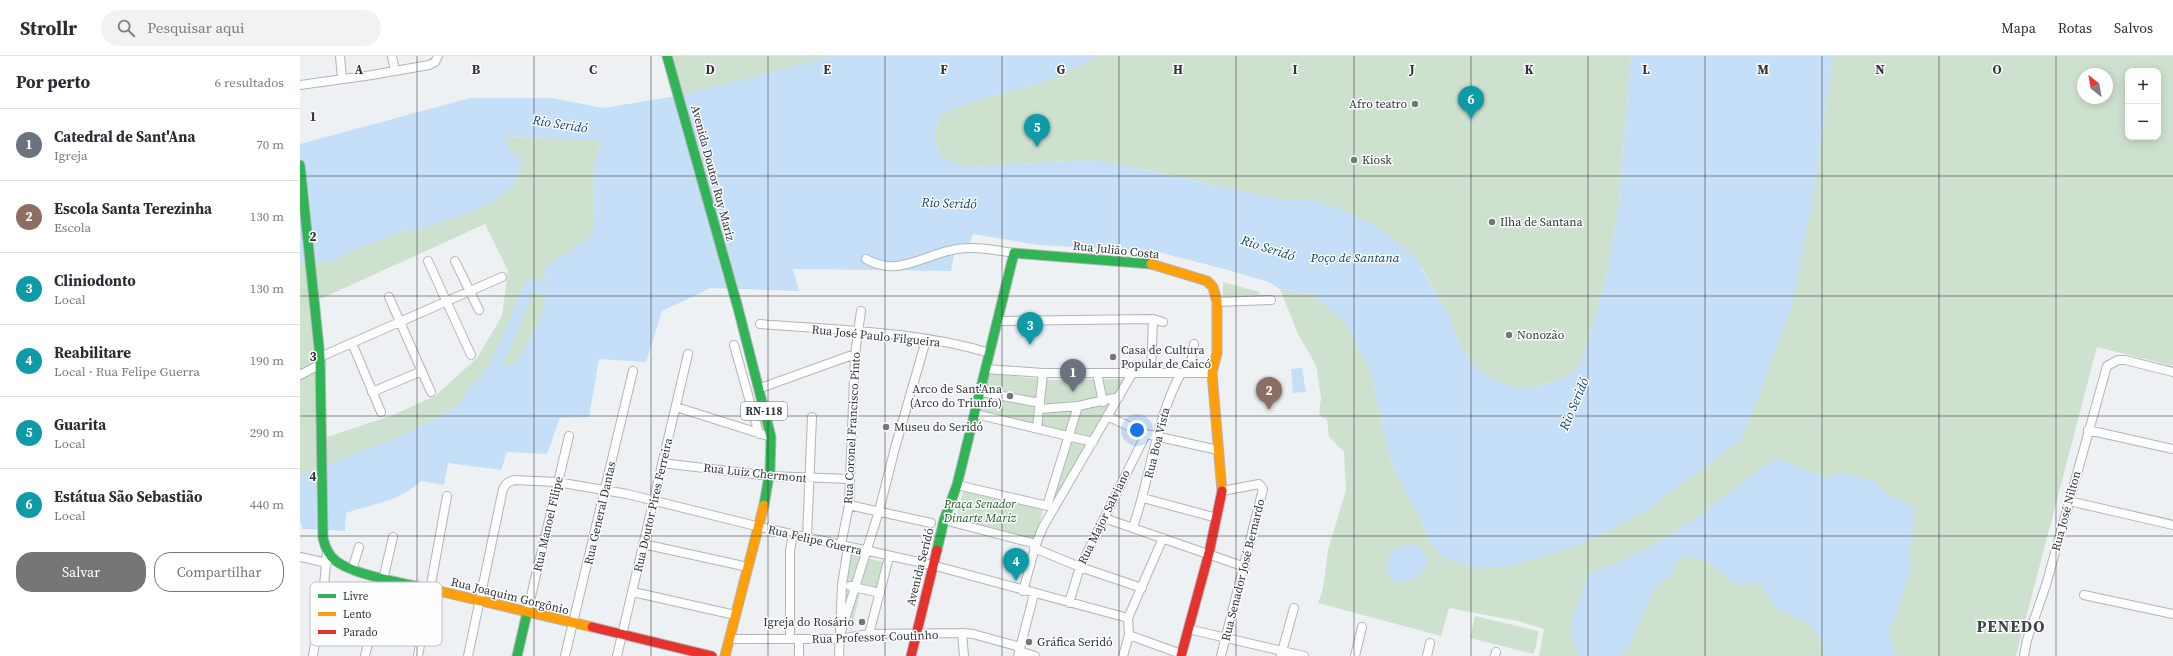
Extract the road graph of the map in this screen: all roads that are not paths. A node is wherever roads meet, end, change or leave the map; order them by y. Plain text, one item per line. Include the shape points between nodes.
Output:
1 (340, 56) edge
2 (392, 56) edge
3 (667, 56) edge
4 (436, 59) edge
5 (395, 70) junction
6 (342, 79) junction
7 (300, 85) edge
8 (300, 165) edge
9 (1014, 253) junction
10 (866, 259) dead end
11 (456, 261) dead end
12 (428, 262) dead end
13 (502, 277) dead end
14 (470, 291) junction
15 (389, 297) dead end
16 (1271, 300) dead end
17 (446, 301) junction
18 (1217, 302) junction
19 (478, 310) dead end
20 (861, 311) dead end
21 (1153, 319) junction
22 (1000, 321) junction
23 (400, 322) junction
24 (1163, 322) dead end
25 (760, 324) dead end
26 (858, 332) junction
27 (926, 340) junction
28 (352, 343) junction
29 (1194, 344) dead end
30 (734, 345) dead end
31 (990, 353) junction
32 (688, 354) dead end
33 (855, 354) junction
34 (471, 355) dead end
35 (321, 361) junction
36 (986, 369) junction
37 (422, 370) junction
38 (633, 371) dead end
39 (1133, 372) junction
40 (1151, 372) junction
41 (2173, 372) edge
42 (1043, 373) junction
43 (1097, 373) junction
44 (1181, 373) junction
45 (1212, 373) junction
46 (300, 375) edge
47 (758, 389) junction
48 (372, 392) junction
49 (431, 392) dead end
50 (981, 392) junction
51 (1119, 397) junction
52 (1103, 402) junction
53 (1039, 406) junction
54 (1078, 406) junction
55 (676, 408) junction
56 (381, 412) dead end
57 (975, 414) junction
58 (1107, 416) junction
59 (812, 417) dead end
60 (1037, 428) junction
61 (2088, 430) junction
62 (759, 434) junction
63 (1146, 434) junction
64 (569, 436) dead end
65 (771, 437) junction
66 (1069, 437) junction
67 (1157, 437) junction
68 (1093, 442) junction
69 (2173, 449) edge
70 (1218, 450) junction
71 (662, 463) junction
72 (770, 476) junction
73 (811, 478) junction
74 (849, 479) junction
75 (557, 482) junction
76 (957, 485) junction
77 (606, 489) junction
78 (1222, 491) junction
79 (447, 496) dead end
80 (1143, 498) junction
81 (652, 501) junction
82 (2069, 501) junction
83 (849, 505) junction
84 (1051, 507) junction
85 (880, 511) junction
86 (1104, 518) junction
87 (1217, 518) junction
88 (944, 520) junction
89 (931, 523) dead end
90 (2173, 525) edge
91 (760, 527) junction
92 (1133, 527) junction
93 (793, 534) junction
94 (393, 537) dead end
95 (807, 537) junction
96 (1163, 538) junction
97 (642, 544) junction
98 (845, 546) junction
99 (1035, 546) junction
100 (359, 547) dead end
101 (867, 551) junction
102 (327, 552) junction
103 (1209, 553) junction
104 (300, 557) edge
105 (889, 557) junction
106 (327, 563) junction
107 (932, 565) junction
108 (748, 567) junction
109 (1080, 567) junction
110 (1245, 567) junction
111 (352, 570) junction
112 (382, 577) junction
113 (324, 582) edge
114 (381, 582) edge
115 (404, 582) edge
116 (432, 582) edge
117 (842, 585) junction
118 (854, 587) junction
119 (1142, 588) junction
120 (442, 591) edge
121 (1023, 591) junction
122 (633, 592) junction
123 (880, 592) junction
124 (1034, 594) junction
125 (2084, 595) dead end
126 (479, 602) junction
127 (1069, 603) junction
128 (1294, 608) dead end
129 (527, 613) junction
130 (2173, 614) edge
131 (735, 615) junction
132 (1128, 618) junction
133 (573, 623) junction
134 (1362, 627) dead end
135 (1188, 629) junction
136 (962, 633) junction
137 (869, 634) junction
138 (916, 635) junction
139 (1129, 635) junction
140 (622, 636) junction
141 (841, 636) junction
142 (1226, 638) junction
143 (729, 639) junction
144 (790, 639) junction
145 (799, 639) junction
146 (1430, 643) dead end
147 (315, 646) edge
148 (367, 646) edge
149 (420, 646) edge
150 (1019, 652) edge
151 (1281, 653) edge
152 (1181, 655) edge
153 (313, 656) edge
154 (365, 656) edge
155 (418, 656) edge
156 (468, 656) edge
157 (517, 656) edge
158 (565, 656) edge
159 (617, 656) edge
160 (712, 656) edge
161 (725, 656) edge
162 (799, 656) edge
163 (839, 656) edge
164 (911, 656) edge
165 (964, 656) edge
166 (1035, 656) edge
167 (1123, 656) edge
168 (1222, 656) edge
169 (1304, 656) edge
170 (1355, 656) edge
171 (1427, 656) edge
172 (2024, 656) edge

1 - 6 street
2 - 5 street
3 - 47 main road, Avenida Doutor Ruy Mariz / RN-118
4 - 5 street
5 - 6 street
6 - 7 street
8 - 35 main road
9 - 10 street via 989,248 962,248 889,267
9 - 18 main road, Rua Julião Costa via 1158,265 1207,281 1213,287
9 - 22 main road, Avenida Seridó
11 - 14 street
12 - 17 street
13 - 14 street
14 - 17 street
14 - 19 street
15 - 23 street
16 - 18 street
17 - 23 street
17 - 34 street
18 - 45 main road via 1217,353
20 - 26 street, Rua Coronel Francisco Pinto
21 - 22 street
21 - 24 street
21 - 40 street
22 - 31 main road, Avenida Seridó
23 - 28 street
23 - 37 street
25 - 26 street, Rua José Paulo Filgueira
26 - 27 street, Rua José Paulo Filgueira
26 - 33 street, Rua Coronel Francisco Pinto
27 - 31 street, Rua José Paulo Filgueira
27 - 85 street
28 - 35 street
28 - 48 street
29 - 44 street, Rua Boa Vista via 1190,370
30 - 62 street
31 - 36 main road, Avenida Seridó
32 - 55 street, Rua Doutor Pires Ferreira
33 - 47 street
33 - 74 street, Rua Coronel Francisco Pinto
35 - 46 street
35 - 102 main road via 323,533
36 - 42 street
36 - 50 main road, Avenida Seridó
37 - 48 street
37 - 49 street
38 - 77 street, Rua General Dantas
39 - 40 street
39 - 43 street
39 - 51 street
40 - 44 street
41 - 61 street, Rua José Nilton via 2125,360 2118,360 2107,366
42 - 43 street
42 - 53 street
43 - 52 street
44 - 45 street
44 - 67 street, Rua Boa Vista via 1163,412
45 - 70 main road
47 - 65 main road, RN-118
48 - 56 street
50 - 53 street
50 - 57 main road, Avenida Seridó
51 - 52 street
51 - 58 street
52 - 54 street
53 - 54 street
53 - 60 street
54 - 66 street
55 - 62 street
55 - 71 street, Rua Doutor Pires Ferreira
57 - 60 street
57 - 76 main road, Avenida Seridó
58 - 63 street
58 - 68 street
59 - 73 street
60 - 66 street
61 - 69 street
61 - 82 street, Rua José Nilton
62 - 65 street
63 - 67 street
63 - 86 street, Rua Major Salviano
64 - 75 street, Rua Manoel Filipe
65 - 72 main road, RN-118
66 - 68 street
66 - 84 street
67 - 70 street
67 - 80 street, Rua Boa Vista
68 - 84 street
70 - 78 main road
71 - 72 street, Rua Luiz Chermont
71 - 81 street, Rua Doutor Pires Ferreira
72 - 73 street, Rua Luiz Chermont
72 - 91 main road, RN-118
73 - 74 street, Rua Luiz Chermont
73 - 95 street
74 - 83 street, Rua Coronel Francisco Pinto
75 - 77 street, Rua Felipe Guerra
75 - 126 street, Rua Felipe Guerra via 514,480 507,483 503,489
75 - 129 street, Rua Manoel Filipe
76 - 84 street
76 - 88 main road, Avenida Seridó
77 - 81 street, Rua Felipe Guerra
77 - 133 street, Rua General Dantas
78 - 87 main road
78 - 110 street, Rua Senador José Bernardo via 1261,485 1263,491
79 - 116 street
80 - 87 street
80 - 92 street, Rua Boa Vista
81 - 91 street, Rua Felipe Guerra
81 - 97 street, Rua Doutor Pires Ferreira
82 - 90 street
82 - 172 street, Rua José Nilton via 2046,585 2028,635
83 - 85 street
83 - 98 street, Rua Coronel Francisco Pinto
84 - 99 street
85 - 89 street
85 - 101 street
86 - 92 street
86 - 109 street, Rua Major Salviano
87 - 103 main road
88 - 99 street
88 - 107 main road, Avenida Seridó
91 - 93 street, Rua Felipe Guerra
91 - 108 main road, RN-118
92 - 96 street
93 - 95 street, Rua Felipe Guerra
93 - 144 street via 790,551
94 - 112 street
95 - 98 street, Rua Felipe Guerra
96 - 103 street
96 - 119 street
97 - 108 street
97 - 122 street, Rua Doutor Pires Ferreira
98 - 101 street, Rua Felipe Guerra
98 - 117 street, Rua Coronel Francisco Pinto
99 - 109 street
99 - 121 street
100 - 111 street
101 - 105 street, Rua Felipe Guerra
101 - 118 street
102 - 106 street
102 - 111 main road, Rua Joaquim Gorgônio via 336,562
103 - 110 street
103 - 135 main road
104 - 106 street
105 - 107 street, Rua Felipe Guerra
105 - 123 street
106 - 113 street
107 - 121 street, Rua Felipe Guerra
107 - 138 main road, Avenida Seridó
108 - 131 main road, RN-118
109 - 119 street
109 - 127 street, Rua Major Salviano
110 - 142 street, Rua Senador José Bernardo
111 - 112 main road, Rua Joaquim Gorgônio
112 - 114 street
112 - 115 main road, Rua Joaquim Gorgônio
117 - 118 street
117 - 141 street, Rua Coronel Francisco Pinto
118 - 123 street
118 - 141 street
119 - 132 street
120 - 126 main road, Rua Joaquim Gorgônio
121 - 124 street, Rua Felipe Guerra
122 - 131 street
122 - 140 street, Rua Doutor Pires Ferreira
123 - 137 street
124 - 127 street, Rua Felipe Guerra
124 - 150 street
125 - 130 street
126 - 129 main road, Rua Joaquim Gorgônio
126 - 156 street
127 - 132 street, Rua Felipe Guerra
128 - 151 street
129 - 133 main road, Rua Joaquim Gorgônio
129 - 157 main road
131 - 143 main road, RN-118
132 - 139 street
133 - 140 main road, Rua Joaquim Gorgônio
133 - 158 street, Rua General Dantas
134 - 170 street
135 - 142 street
135 - 152 main road
136 - 138 street, Rua Professor Coutinho
136 - 150 street, Rua Professor Coutinho via 973,634
136 - 165 street
137 - 138 street, Rua Professor Coutinho
137 - 141 street, Rua Professor Coutinho
138 - 164 main road, Avenida Seridó
139 - 152 street
139 - 167 street
140 - 159 street, Rua Doutor Pires Ferreira
140 - 160 main road, Rua Joaquim Gorgônio
141 - 145 street, Rua Professor Coutinho
141 - 163 street, Rua Coronel Francisco Pinto
142 - 151 street
142 - 168 street, Rua Senador José Bernardo
143 - 144 street, Rua Professor Coutinho
143 - 161 main road, RN-118
144 - 145 street, Rua Professor Coutinho
145 - 162 street
146 - 171 street
147 - 153 street
148 - 154 street
149 - 155 street
150 - 166 street, Rua Professor Coutinho
151 - 169 street

